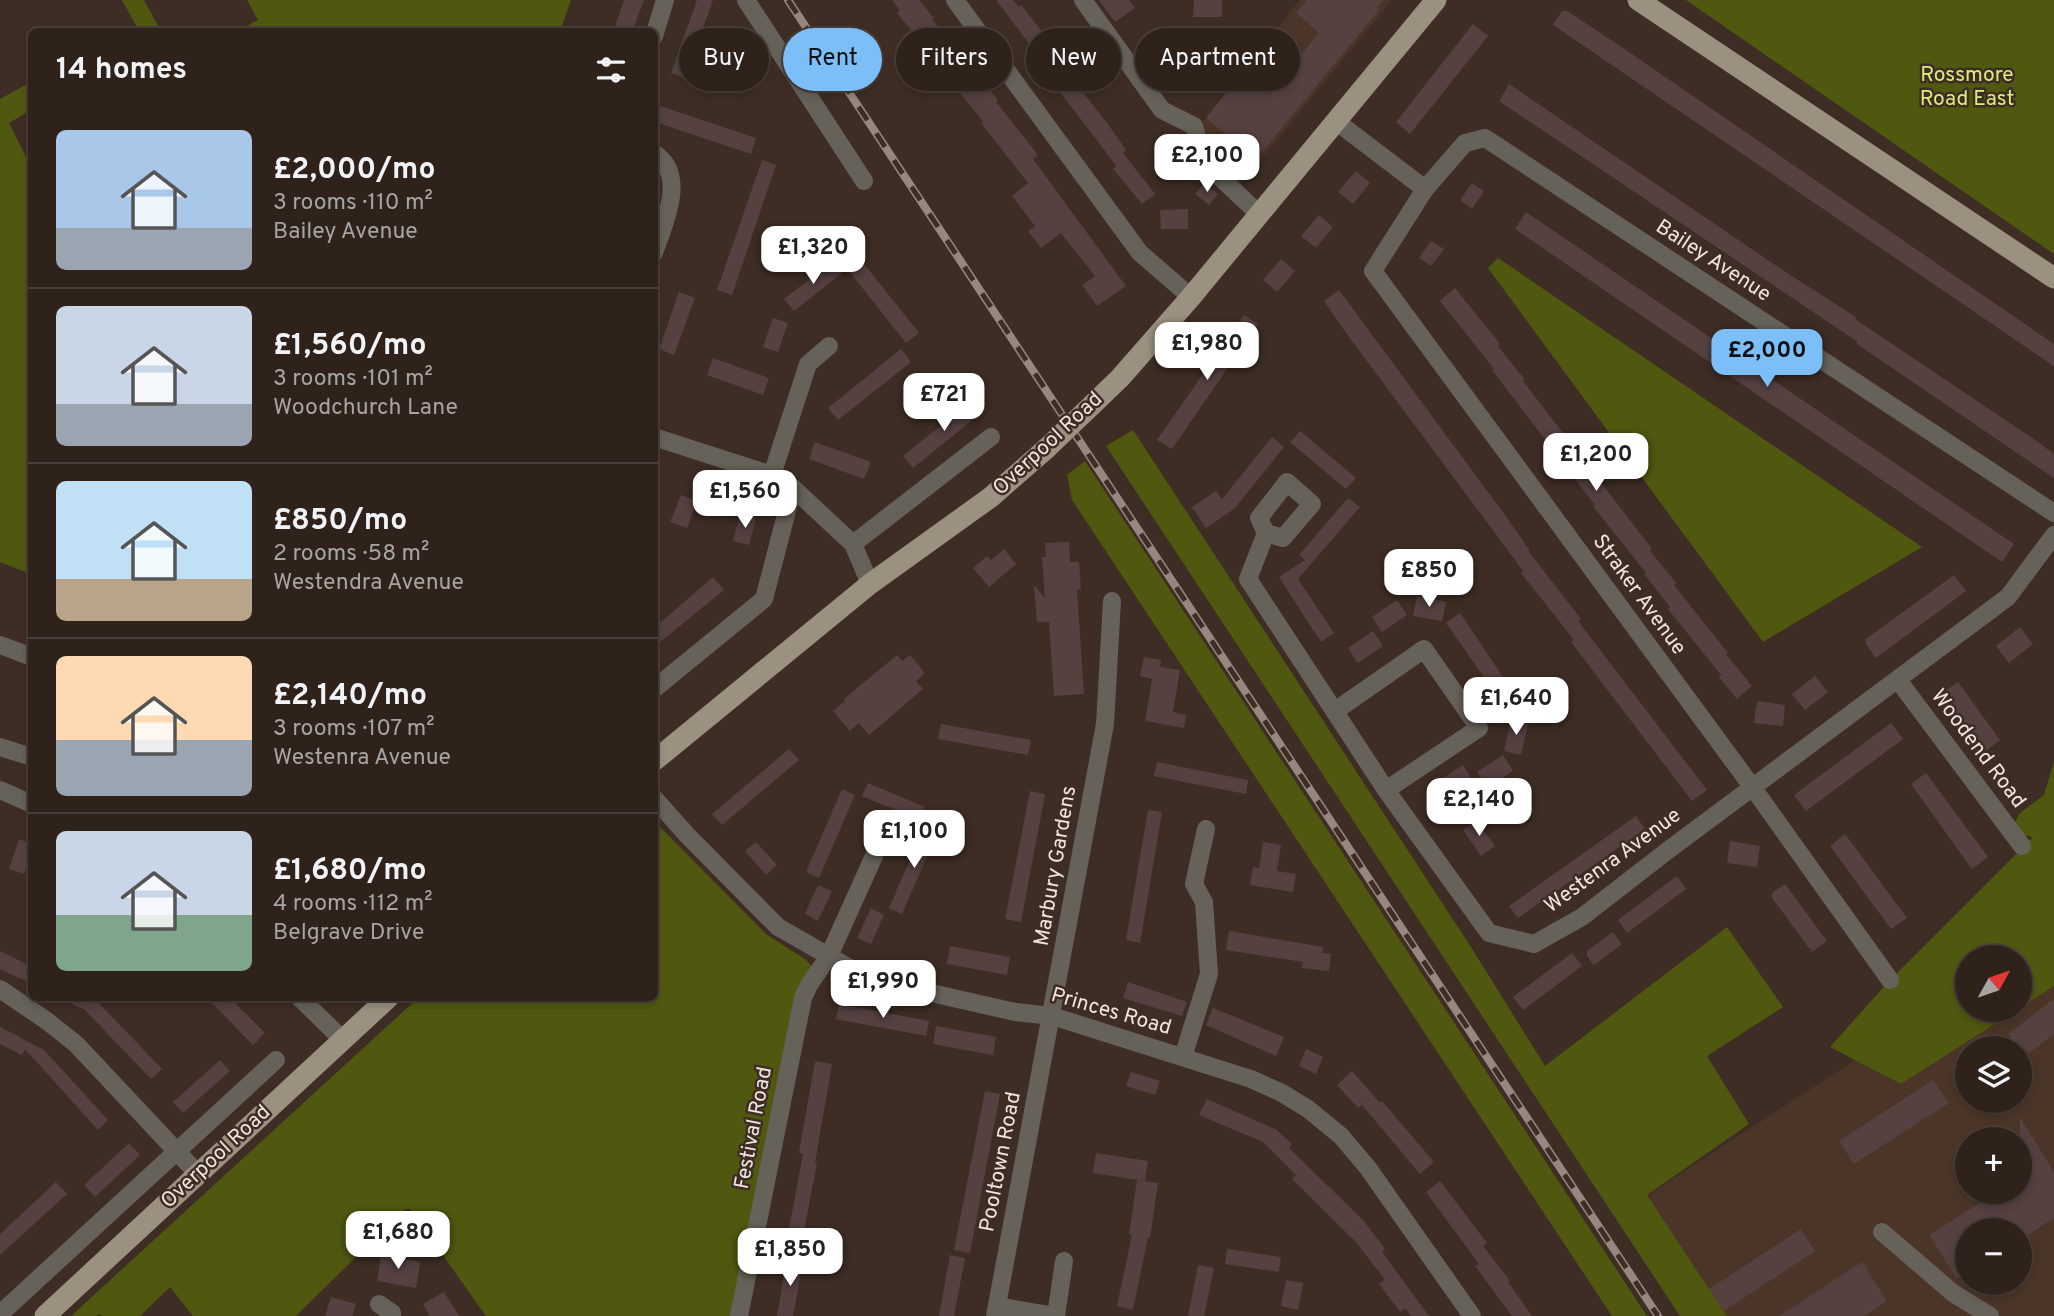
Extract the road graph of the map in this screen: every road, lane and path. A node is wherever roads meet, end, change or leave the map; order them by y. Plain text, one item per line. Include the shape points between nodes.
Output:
1 (666, 0) edge
2 (746, 0) edge
3 (955, 0) edge
4 (1083, 0) edge
5 (1436, 0) edge
6 (1638, 0) edge
7 (657, 28) edge
8 (1337, 122) junction
9 (658, 155) edge
10 (864, 181) dead end
11 (1425, 189) junction
12 (1259, 214) junction
13 (658, 241) edge
14 (2054, 278) edge
15 (1191, 297) junction
16 (829, 346) dead end
17 (990, 437) dead end
18 (658, 439) edge
19 (772, 475) junction
20 (793, 488) junction
21 (2054, 513) edge
22 (1266, 533) dead end
23 (2054, 535) edge
24 (853, 544) junction
25 (870, 584) junction
26 (1112, 601) dead end
27 (0, 645) edge
28 (28, 656) edge
29 (1898, 680) junction
30 (658, 686) edge
31 (1335, 711) junction
32 (0, 747) edge
33 (28, 756) edge
34 (658, 758) edge
35 (1752, 788) junction
36 (0, 790) edge
37 (1386, 790) junction
38 (28, 802) edge
39 (658, 802) edge
40 (1206, 829) dead end
41 (883, 836) dead end
42 (2022, 846) dead end
43 (829, 956) junction
44 (1890, 980) dead end
45 (0, 989) edge
46 (304, 1001) edge
47 (385, 1001) edge
48 (1052, 1016) junction
49 (342, 1039) junction
50 (1183, 1057) junction
51 (276, 1060) dead end
52 (177, 1152) junction
53 (198, 1174) junction
54 (1882, 1232) dead end
55 (1065, 1261) dead end
56 (996, 1311) edge
57 (0, 1314) edge
58 (45, 1316) edge
59 (739, 1316) edge
60 (1056, 1316) edge
61 (1472, 1316) edge
62 (1990, 1316) edge

1 - 7 street
2 - 10 street
3 - 15 street via 1140,253
4 - 12 street via 1162,110 1194,125 1204,162
5 - 8 main road, Overpool Road
6 - 14 main road
8 - 11 street
8 - 12 main road, Overpool Road
9 - 13 street via 664,159 671,179 672,197
11 - 21 street, Bailey Avenue via 1465,143 1485,138
11 - 35 street, Straker Avenue via 1373,271
12 - 15 main road, Overpool Road
15 - 25 main road, Overpool Road, bridge via 1047,449 991,497
16 - 19 street via 808,364
17 - 24 street
18 - 19 street
19 - 20 street
20 - 24 street
20 - 30 street via 764,598
22 - 31 street, Westenra Avenue via 1248,579
23 - 29 street, Westenra Avenue via 2008,597
24 - 25 street
25 - 34 main road, Overpool Road
26 - 48 street, Marbury Gardens via 1105,724
27 - 28 street
29 - 35 street, Westenra Avenue
29 - 42 street, Woodend Road
31 - 37 street, Westenra Avenue
31 - 37 street via 1423,649 1479,729
32 - 33 street
35 - 37 street, Westenra Avenue via 1582,917 1534,944 1489,933
35 - 44 street, Straker Avenue
36 - 38 street
39 - 43 street, Princes Road via 778,927
40 - 50 street via 1194,884 1204,902 1209,974
41 - 43 street, Festival Road
43 - 48 street, Princes Road via 883,982 1014,1012
43 - 59 street, Festival Road via 803,998
45 - 52 street via 76,1044
46 - 49 street
47 - 49 main road, Overpool Road
48 - 50 street, Princes Road
48 - 56 street, Pooltown Road
49 - 53 main road, Overpool Road
50 - 61 street, Princes Road via 1282,1093 1341,1136
51 - 52 street, Overpool Road
52 - 53 street
52 - 57 street, Overpool Road
53 - 58 main road, Overpool Road
54 - 62 street via 1953,1293
55 - 60 street
56 - 60 street

